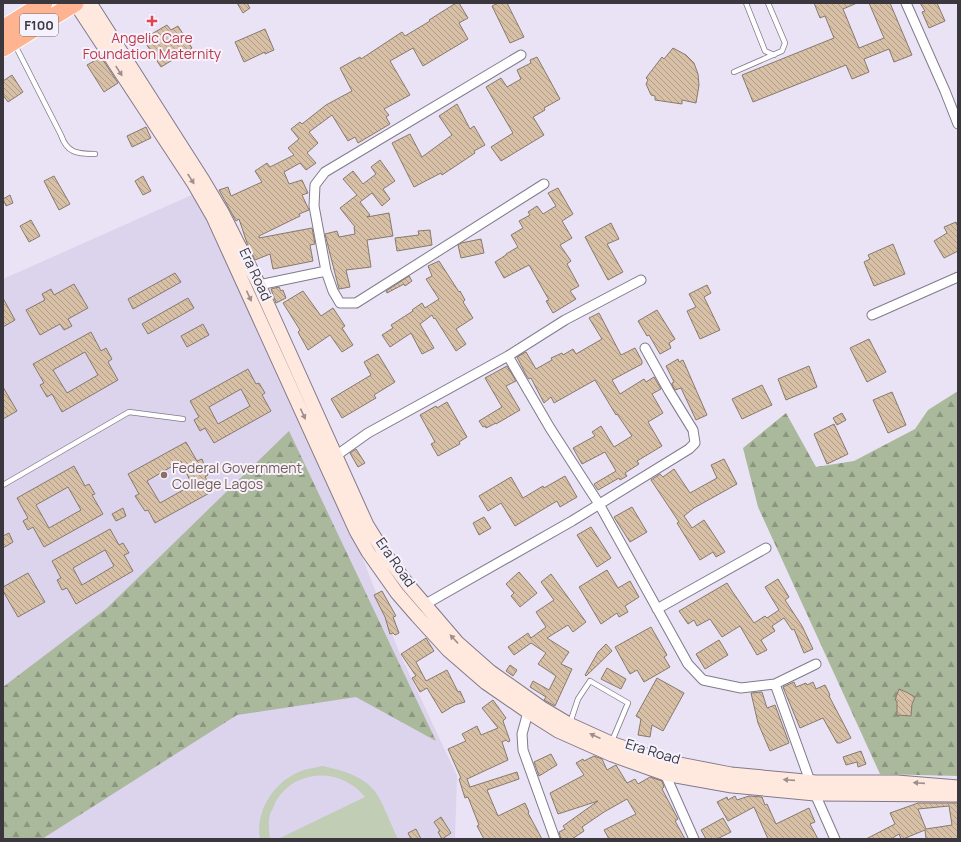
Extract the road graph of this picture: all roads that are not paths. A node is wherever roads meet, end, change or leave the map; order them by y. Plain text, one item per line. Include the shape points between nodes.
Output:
1 (44, 3) edge
2 (75, 3) edge
3 (90, 3) edge
4 (746, 3) edge
5 (768, 3) edge
6 (906, 3) edge
7 (6, 39) edge
8 (521, 55) dead end
9 (774, 55) junction
10 (734, 72) dead end
11 (958, 124) edge
12 (95, 154) dead end
13 (544, 184) dead end
14 (326, 271) junction
15 (958, 277) edge
16 (641, 280) dead end
17 (259, 285) junction
18 (872, 315) dead end
19 (645, 348) dead end
20 (508, 356) junction
21 (183, 419) dead end
22 (337, 455) junction
23 (3, 485) edge
24 (599, 504) junction
25 (766, 548) dead end
26 (424, 605) junction
27 (657, 609) junction
28 (470, 661) junction
29 (816, 664) dead end
30 (775, 684) junction
31 (528, 712) junction
32 (569, 724) junction
33 (611, 743) junction
34 (665, 774) junction
35 (958, 787) edge
36 (812, 788) junction
37 (958, 795) edge
38 (555, 839) edge
39 (694, 839) edge
40 (835, 839) edge

1 - 7 highway, F100
2 - 7 highway, F100
2 -> 28 main road, Era Road via 213,217 356,531 368,552 397,593 448,650
3 - 17 main road via 203,180
4 - 9 lane via 764,52
5 - 9 lane via 785,43 782,51
6 - 11 street
7 - 12 lane via 61,134 64,144 77,154
8 - 14 street via 325,172 314,185 314,206
9 - 10 lane
13 - 14 street via 356,303 340,303 332,291
14 - 17 street
15 - 18 street
16 - 20 street via 565,320
17 - 22 main road
19 - 24 street via 693,430 695,443
20 - 22 street via 368,433
20 - 24 street
21 - 23 lane via 129,412
22 - 26 main road via 367,525 385,554
24 - 26 street
24 - 27 street
25 - 27 street
28 -> 26 main road via 457,642
27 - 30 street via 688,664 703,680 740,688
28 - 31 main road, Era Road via 486,682
28 - 32 main road via 492,672
29 - 30 street
30 - 36 street
31 - 34 main road, Era Road via 570,737 612,756
31 - 38 street via 522,734 523,750
33 -> 32 main road
32 - 33 lane via 578,699 590,681 628,702
36 -> 33 main road via 664,761
34 - 36 main road, Era Road via 732,786
34 - 39 street
35 -> 36 main road via 897,782
36 - 37 main road, Era Road
36 - 40 street

